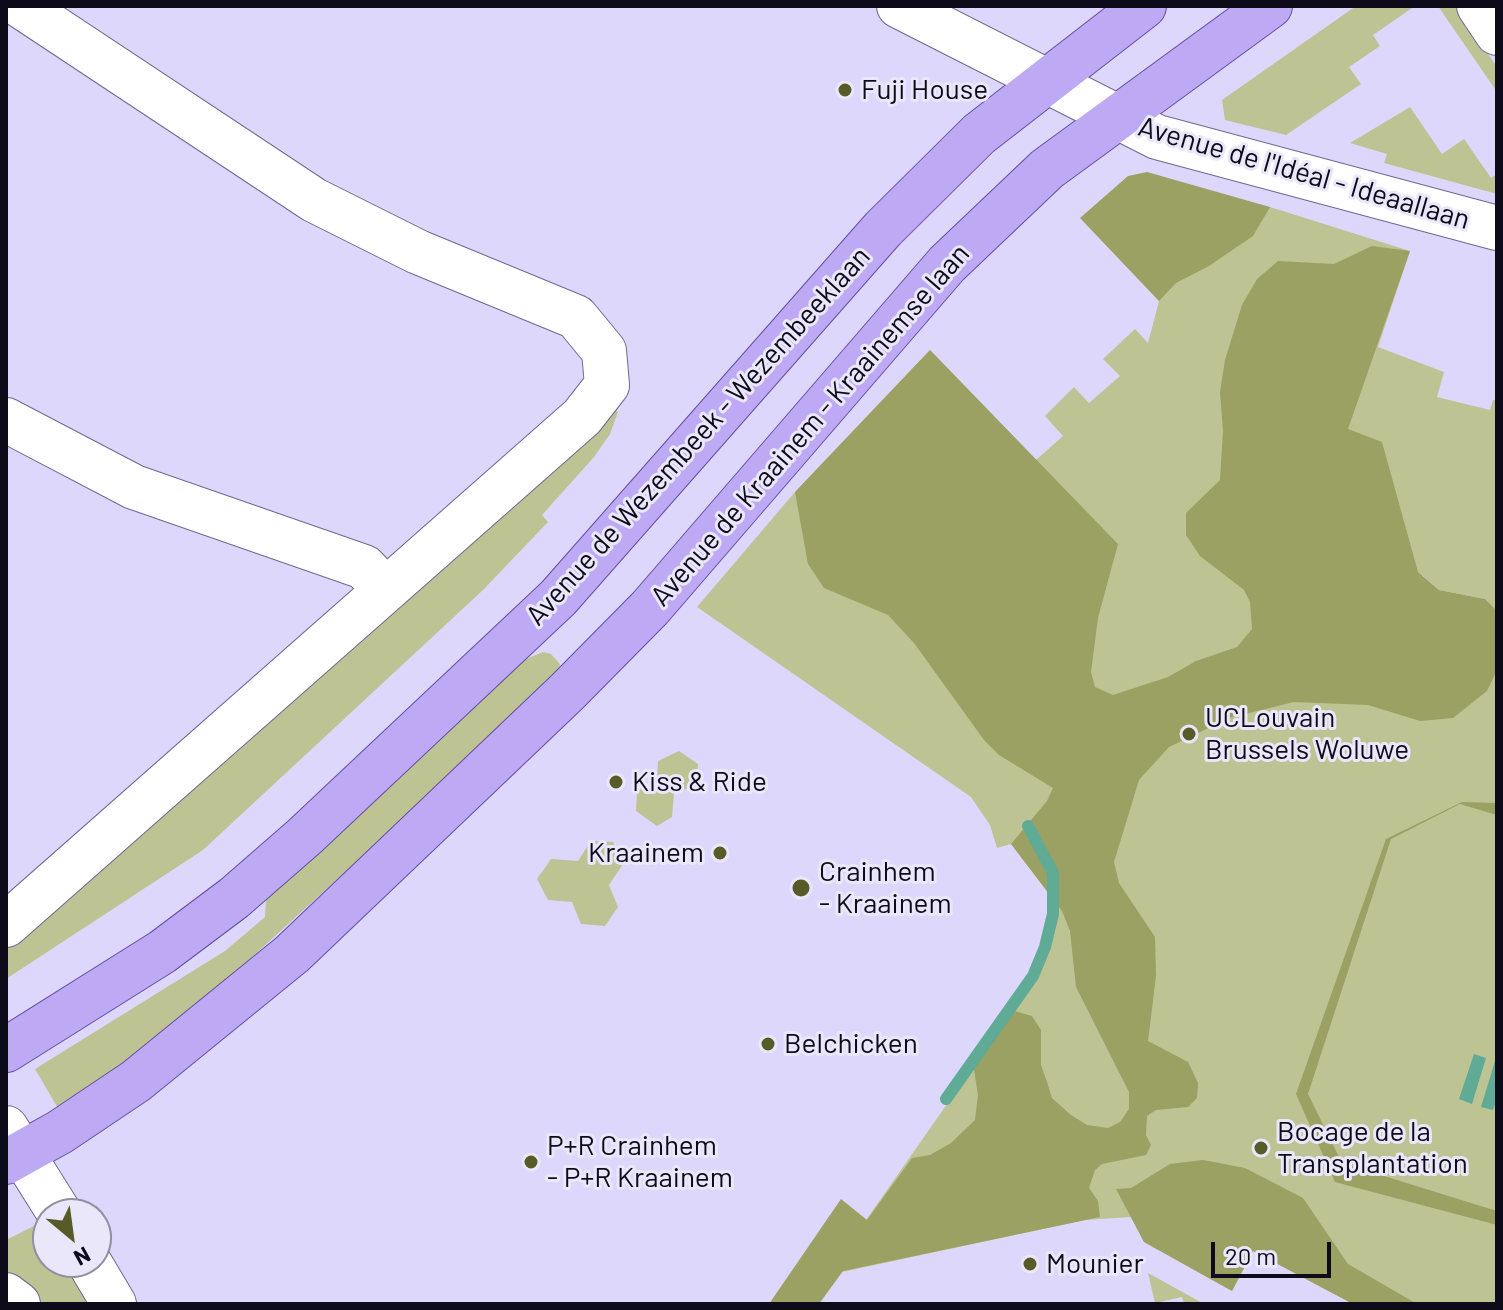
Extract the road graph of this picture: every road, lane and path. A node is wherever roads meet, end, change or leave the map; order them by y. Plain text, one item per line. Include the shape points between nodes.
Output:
1 (21, 6) edge
2 (899, 6) edge
3 (1144, 6) edge
4 (1270, 6) edge
5 (1479, 6) edge
6 (1497, 33) edge
7 (1046, 81) junction
8 (1117, 117) junction
9 (1497, 228) edge
10 (6, 420) edge
11 (386, 590) junction
12 (6, 925) edge
13 (6, 1050) edge
14 (12, 1148) edge
15 (48, 1198) edge
16 (99, 1278) edge
17 (6, 1295) edge
18 (18, 1304) edge
19 (114, 1304) edge

1 - 11 street via 314,200 418,252 576,317 604,351 607,385 582,417
2 - 7 street, Avenue de l'Idéal - Ideaallaan
3 - 7 main road, Avenue de Wezembeek - Wezembeeklaan
4 - 8 main road, Avenue de Kraainem - Kraainemse laan
5 - 6 street
7 - 8 street, Avenue de l'Idéal - Ideaallaan
7 - 13 main road, Avenue de Wezembeek - Wezembeeklaan via 979,134 883,229 596,558 422,729 234,898 162,952
8 - 9 street, Avenue de l'Idéal - Ideaallaan via 1157,137
8 - 14 main road, Avenue de Kraainem - Kraainemse laan via 1047,169 947,264 650,608 292,954 136,1081
10 - 11 street via 134,487 364,567
11 - 12 street
14 - 15 street
16 - 19 street
17 - 18 street

